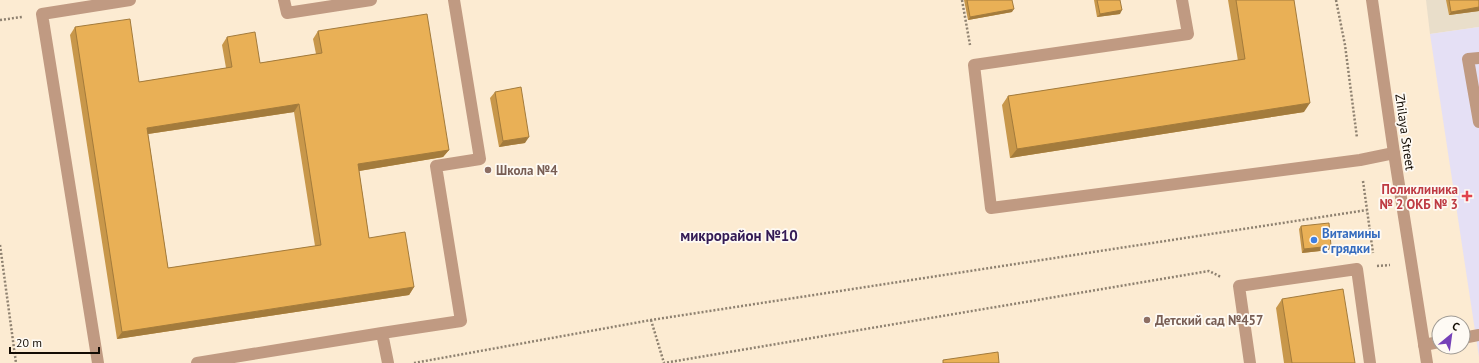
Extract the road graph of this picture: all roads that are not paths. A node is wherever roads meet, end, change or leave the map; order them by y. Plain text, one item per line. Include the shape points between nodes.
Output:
1 (130, 0) edge
2 (284, 0) edge
3 (371, 0) edge
4 (454, 0) edge
5 (1182, 0) edge
6 (1372, 0) edge
7 (1479, 58) edge
8 (1479, 122) edge
9 (1394, 154) junction
10 (382, 333) junction
11 (1431, 344) edge
12 (1424, 345) junction
13 (98, 363) edge
14 (197, 363) edge
15 (388, 363) edge
16 (1250, 363) edge
17 (1370, 363) edge
18 (1427, 363) edge

1 - 13 street via 42,14
2 - 3 street via 286,13
4 - 10 street via 480,159 436,166 461,321
5 - 9 street via 1188,34 974,65 991,208
6 - 9 street, Zhilaya Street
7 - 8 street via 1468,59
9 - 12 street, Zhilaya Street
10 - 14 street
10 - 15 street
11 - 12 street
12 - 18 street, Zhilaya Street
16 - 17 street via 1239,286 1357,269

